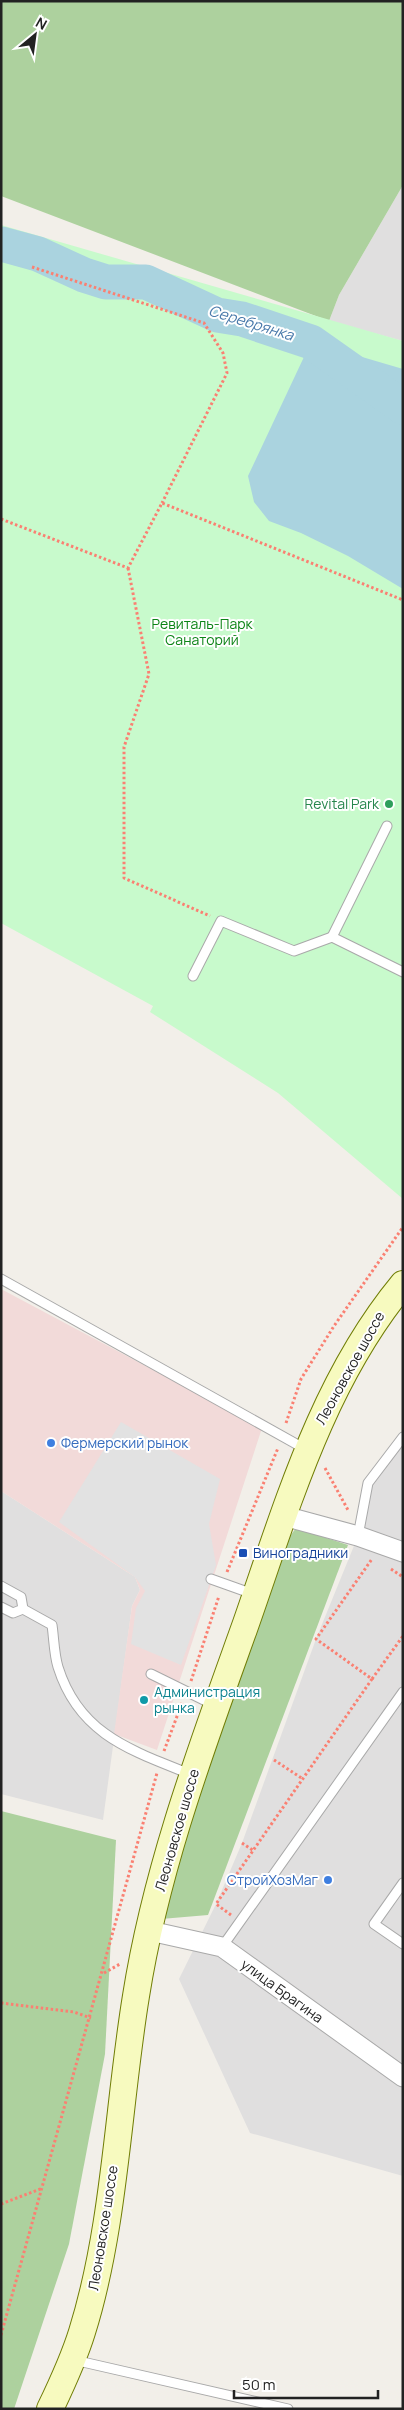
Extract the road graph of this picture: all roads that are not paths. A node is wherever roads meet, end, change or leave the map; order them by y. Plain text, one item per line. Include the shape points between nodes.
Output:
1 (387, 826) dead end
2 (332, 938) junction
3 (403, 972) edge
4 (193, 976) dead end
5 (1, 1279) edge
6 (403, 1284) edge
7 (403, 1437) edge
8 (316, 1459) junction
9 (284, 1516) junction
10 (359, 1533) junction
11 (403, 1552) edge
12 (211, 1579) dead end
13 (1, 1586) edge
14 (256, 1595) junction
15 (1, 1607) edge
16 (23, 1609) junction
17 (151, 1674) dead end
18 (403, 1692) edge
19 (216, 1707) junction
20 (192, 1775) junction
21 (403, 1883) edge
22 (150, 1930) junction
23 (403, 1944) edge
24 (222, 1947) junction
25 (403, 2077) edge
26 (72, 2360) junction
27 (50, 2409) edge
28 (288, 2409) edge

1 - 2 lane
2 - 3 lane
2 - 4 lane via 294,951 221,921
5 - 8 lane
6 - 8 main road, Леоновское шоссе via 377,1315 320,1417
7 - 10 lane via 368,1484
8 - 9 main road, Леоновское шоссе
9 - 10 street
9 - 14 main road, Леоновское шоссе
10 - 11 street
12 - 14 lane
13 - 16 lane via 21,1597
14 - 19 main road, Леоновское шоссе
15 - 16 lane via 13,1613
16 - 20 lane via 52,1625 58,1666 72,1701 98,1730 128,1749
17 - 19 lane
18 - 24 lane
19 - 20 main road, Леоновское шоссе
20 - 22 main road, Леоновское шоссе
21 - 23 lane via 374,1924
22 - 24 street, улица Брагина
22 - 26 main road, Леоновское шоссе via 136,1994 99,2264 89,2309
24 - 25 street, улица Брагина
26 - 27 main road, Леоновское шоссе
26 - 28 lane

